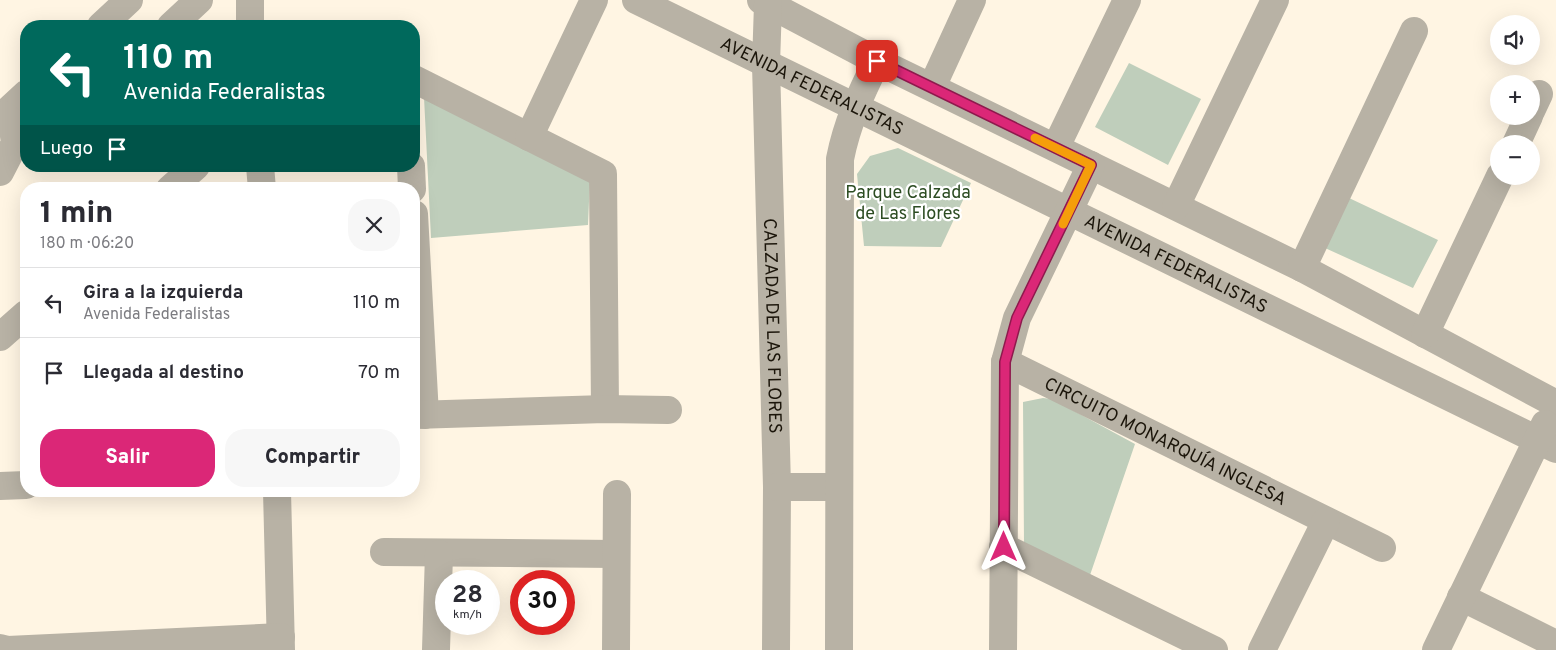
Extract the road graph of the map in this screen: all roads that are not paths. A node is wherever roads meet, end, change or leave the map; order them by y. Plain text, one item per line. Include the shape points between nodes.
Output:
1 (129, 0) edge
2 (199, 0) edge
3 (250, 0) edge
4 (594, 0) edge
5 (636, 0) edge
6 (972, 0) edge
7 (1126, 0) edge
8 (1275, 0) edge
9 (764, 2) edge
10 (107, 20) edge
11 (177, 20) edge
12 (250, 20) edge
13 (1414, 31) dead end
14 (877, 61) junction
15 (766, 64) junction
16 (420, 82) edge
17 (932, 87) junction
18 (20, 100) edge
19 (854, 108) junction
20 (1, 117) edge
21 (529, 137) junction
22 (1056, 148) junction
23 (1091, 165) junction
24 (20, 168) edge
25 (0, 172) edge
26 (189, 172) edge
27 (178, 182) edge
28 (1496, 185) edge
29 (0, 186) edge
30 (1176, 206) junction
31 (1069, 212) junction
32 (1302, 268) junction
33 (20, 319) edge
34 (1425, 334) junction
35 (0, 337) edge
36 (1005, 362) junction
37 (1555, 401) edge
38 (605, 409) junction
39 (668, 410) dead end
40 (420, 415) edge
41 (1547, 445) edge
42 (20, 485) edge
43 (0, 486) edge
44 (776, 487) junction
45 (838, 488) junction
46 (617, 494) dead end
47 (277, 497) edge
48 (1326, 521) junction
49 (1004, 547) junction
50 (1382, 548) dead end
51 (384, 552) dead end
52 (439, 554) junction
53 (616, 554) junction
54 (1462, 597) junction
55 (281, 643) edge
56 (1556, 644) edge
57 (0, 648) edge
58 (436, 650) edge
59 (616, 650) edge
60 (776, 650) edge
61 (839, 650) edge
62 (1002, 650) edge
63 (1214, 650) edge
64 (1262, 650) edge
65 (1436, 650) edge

1 - 10 street
2 - 11 street
3 - 12 street
4 - 21 street
5 - 15 street, AVENIDA FEDERALISTAS
6 - 17 street
7 - 22 street
8 - 30 street
9 - 14 street
9 - 15 street, CALZADA DE LAS FLORES
13 - 32 street
14 - 17 street
14 - 19 street
15 - 19 street, AVENIDA FEDERALISTAS
15 - 44 street, CALZADA DE LAS FLORES
16 - 21 street
17 - 22 street
18 - 20 street
19 - 31 street, AVENIDA FEDERALISTAS
19 - 45 street via 840,159
20 - 25 street via 12,122 15,143
21 - 38 street via 604,174
22 - 23 street
23 - 30 street
23 - 31 street
24 - 29 street
26 - 27 street
28 - 34 street
30 - 32 street
31 - 36 street via 1017,318
31 - 41 street, AVENIDA FEDERALISTAS
32 - 34 street
33 - 35 street
34 - 37 street
36 - 48 street, CIRCUITO MONARQUÍA INGLESA
36 - 49 street
37 - 41 street
38 - 39 street
38 - 40 street
41 - 54 street
42 - 43 street
44 - 45 street
44 - 60 street, CALZADA DE LAS FLORES
45 - 61 street
46 - 53 street
47 - 55 street
48 - 50 street, CIRCUITO MONARQUÍA INGLESA
48 - 64 street
49 - 62 street
49 - 63 street
51 - 52 street
52 - 53 street
52 - 58 street
53 - 59 street
54 - 56 street
54 - 65 street
55 - 57 street

